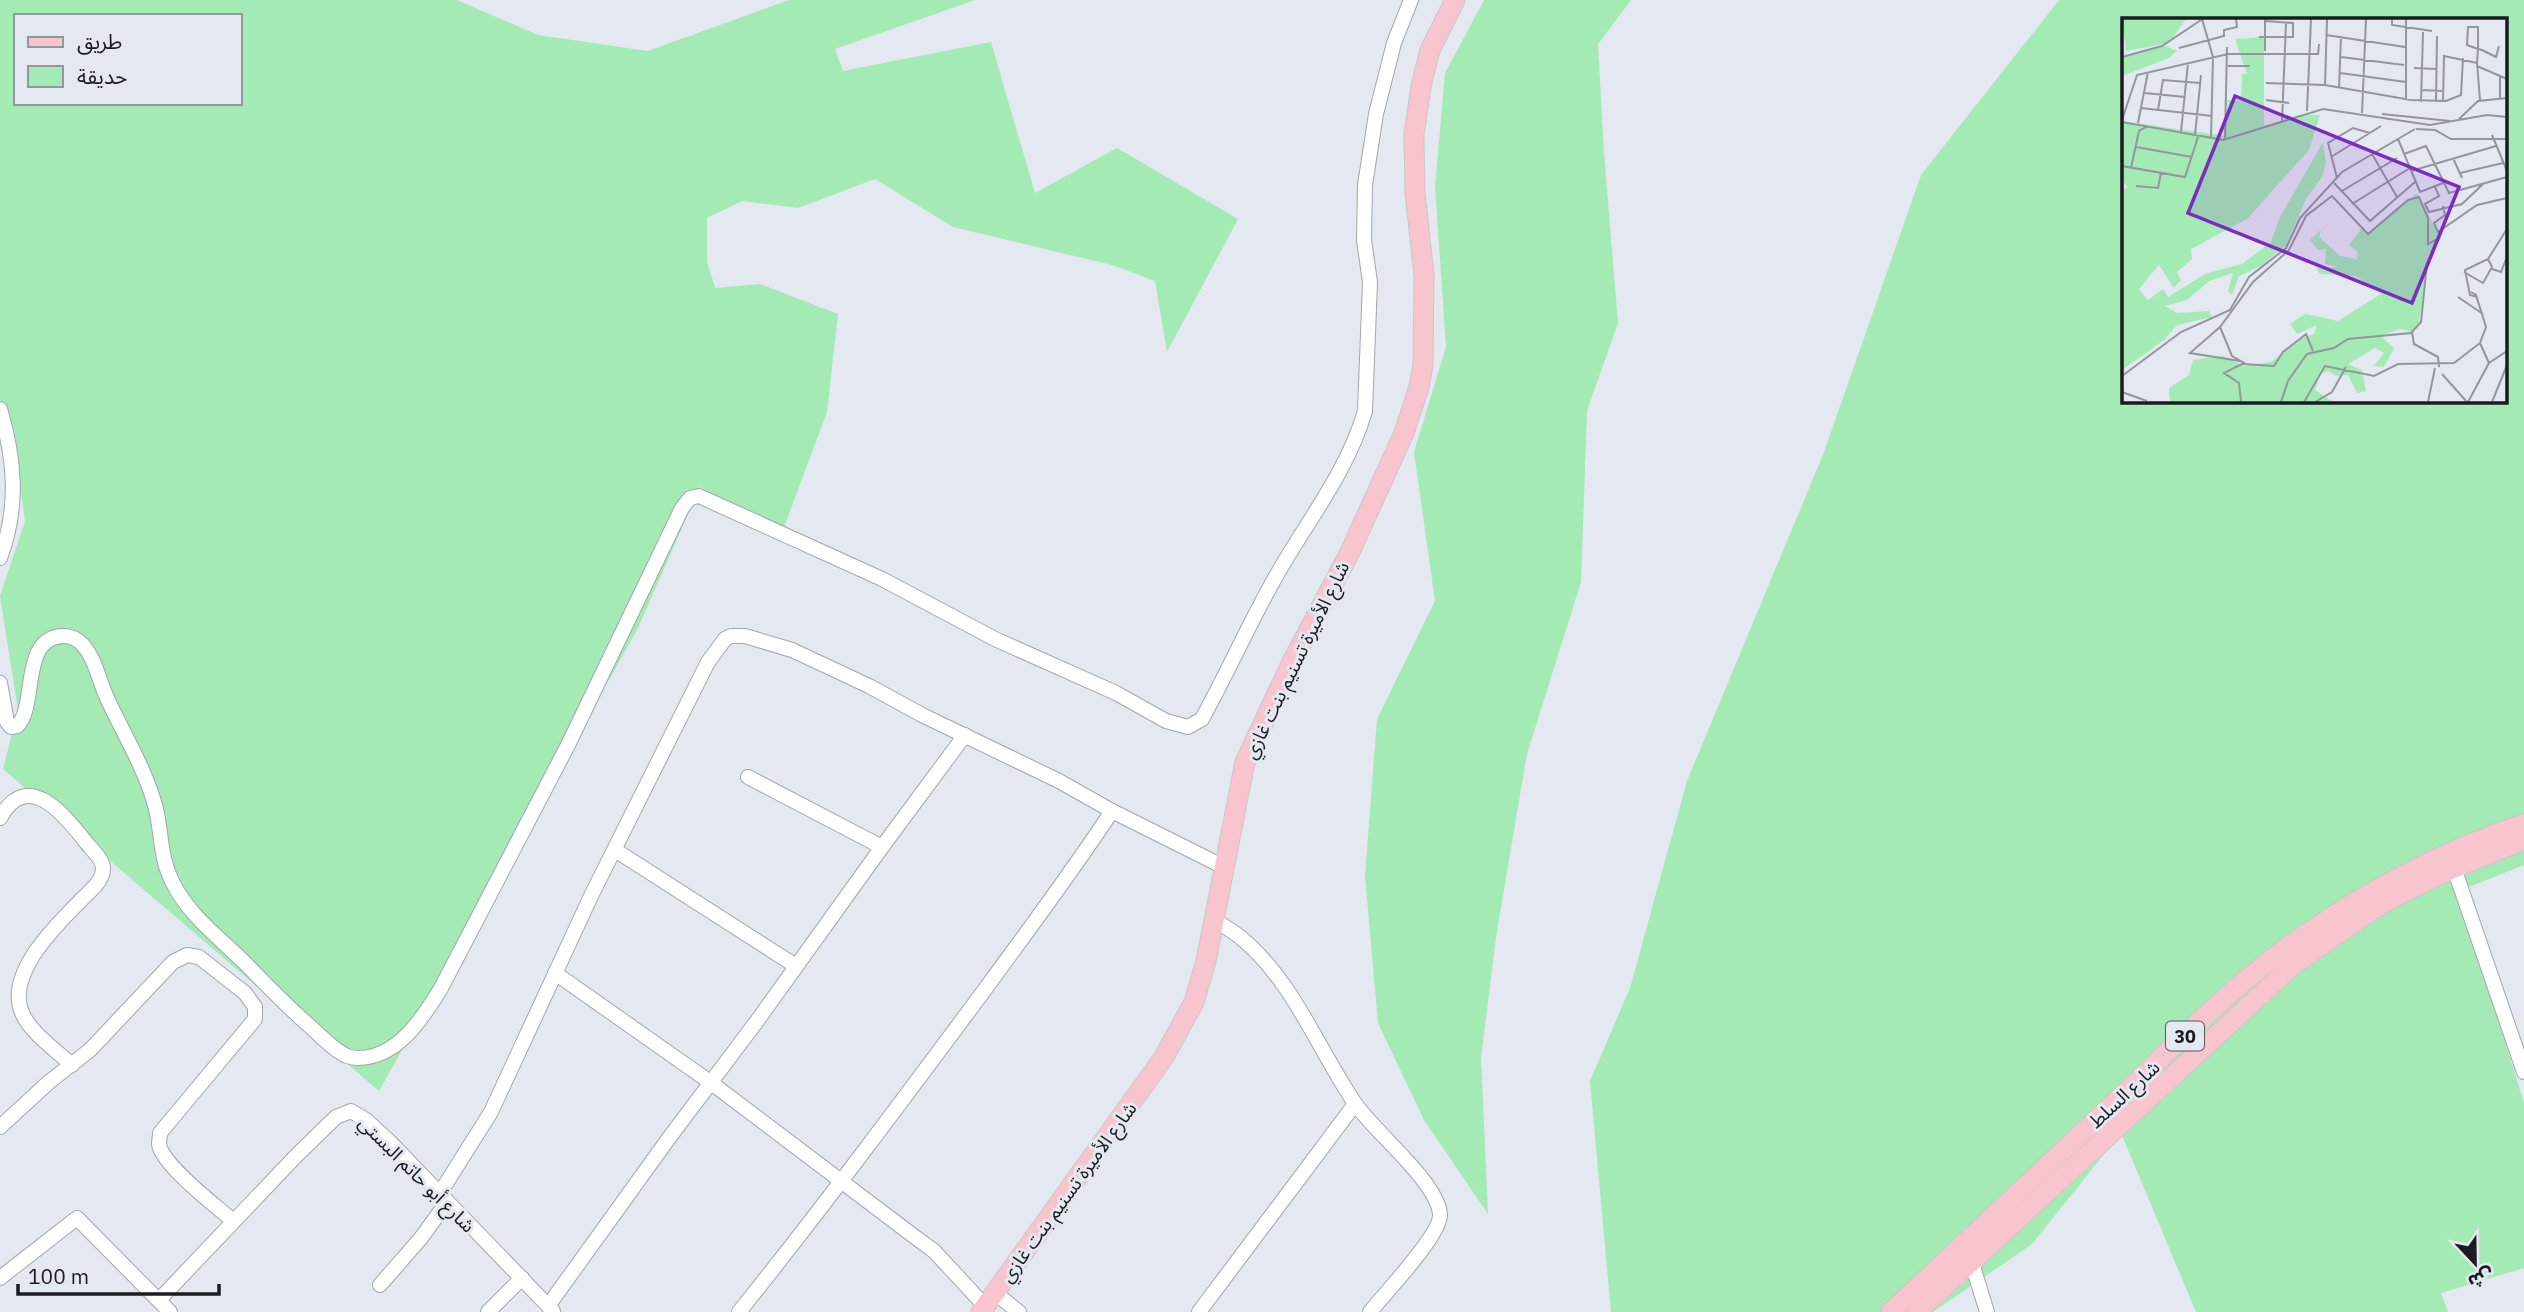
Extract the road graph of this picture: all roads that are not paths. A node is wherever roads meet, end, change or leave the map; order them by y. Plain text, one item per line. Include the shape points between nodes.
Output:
1 (1411, 0) edge
2 (1455, 0) edge
3 (0, 409) edge
4 (0, 558) edge
5 (0, 684) edge
6 (965, 735) junction
7 (748, 777) dead end
8 (1112, 811) junction
9 (3, 812) edge
10 (2524, 824) edge
11 (2524, 840) edge
12 (882, 847) junction
13 (615, 850) junction
14 (1224, 867) junction
15 (2454, 869) junction
16 (1213, 919) junction
17 (796, 966) junction
18 (555, 973) junction
19 (72, 1065) junction
20 (2524, 1072) edge
21 (710, 1082) junction
22 (1355, 1104) junction
23 (0, 1127) edge
24 (843, 1181) junction
25 (443, 1198) junction
26 (232, 1220) junction
27 (1971, 1261) junction
28 (0, 1278) edge
29 (522, 1278) junction
30 (380, 1285) dead end
31 (159, 1300) junction
32 (987, 1304) edge
33 (551, 1309) edge
34 (170, 1312) edge
35 (488, 1312) edge
36 (739, 1312) edge
37 (1019, 1312) edge
38 (1199, 1312) edge
39 (1370, 1312) edge
40 (1891, 1312) edge
41 (1917, 1312) edge
42 (1987, 1312) edge

1 - 5 street via 1376,114 1365,185 1364,240 1370,282 1366,411 1344,464 1279,570 1202,719 1194,725 1183,727 1166,721 882,579 699,496 690,498 440,990 401,1041 361,1058 333,1047 274,995 177,892 162,857 150,791 83,646 67,636 44,644 29,681 23,719 17,726 7,722
2 - 14 main road, شارع الأميرة تسنيم بنت غازي via 1430,50 1414,135 1424,275 1419,387 1404,433 1350,552 1254,739 1242,773
3 - 4 street via 12,456 13,500
6 - 8 street
6 - 12 street
6 - 13 street via 792,650 731,636 708,662
7 - 12 street
8 - 14 street
8 - 24 street via 1075,868
9 - 19 street via 21,797 42,798 74,828 103,868 96,884 38,947 20,985 23,1014
10 - 40 main road, شارع السلط / 30 via 2404,875 2283,950
11 - 15 main road, شارع السلط / 30
12 - 17 street
13 - 17 street
13 - 18 street
14 - 16 main road, شارع الأميرة تسنيم بنت غازي
15 - 20 street
15 - 27 main road, شارع السلط / 30 via 2375,908 2277,978
16 - 22 street via 1240,937 1279,979
16 - 32 main road, شارع الأميرة تسنيم بنت غازي via 1194,1002 1164,1057
17 - 21 street
18 - 21 street
18 - 25 street via 491,1112
19 - 23 street
19 - 26 street via 182,957 199,957 245,993 255,1007 253,1023 160,1133 159,1145 184,1178
21 - 24 street
21 - 33 street
22 - 38 street
22 - 39 street via 1432,1192 1440,1215 1429,1242
24 - 32 street via 934,1251
24 - 36 street
25 - 26 street, شارع أبو حاتم البستي via 366,1120 346,1111
25 - 29 street, شارع أبو حاتم البستي
25 - 30 street via 421,1238
26 - 31 street, شارع أبو حاتم البستي
27 - 41 main road, شارع السلط / 30
27 - 42 street
28 - 31 street via 77,1218
29 - 33 street, شارع أبو حاتم البستي
29 - 35 street
31 - 34 street
32 - 37 street

